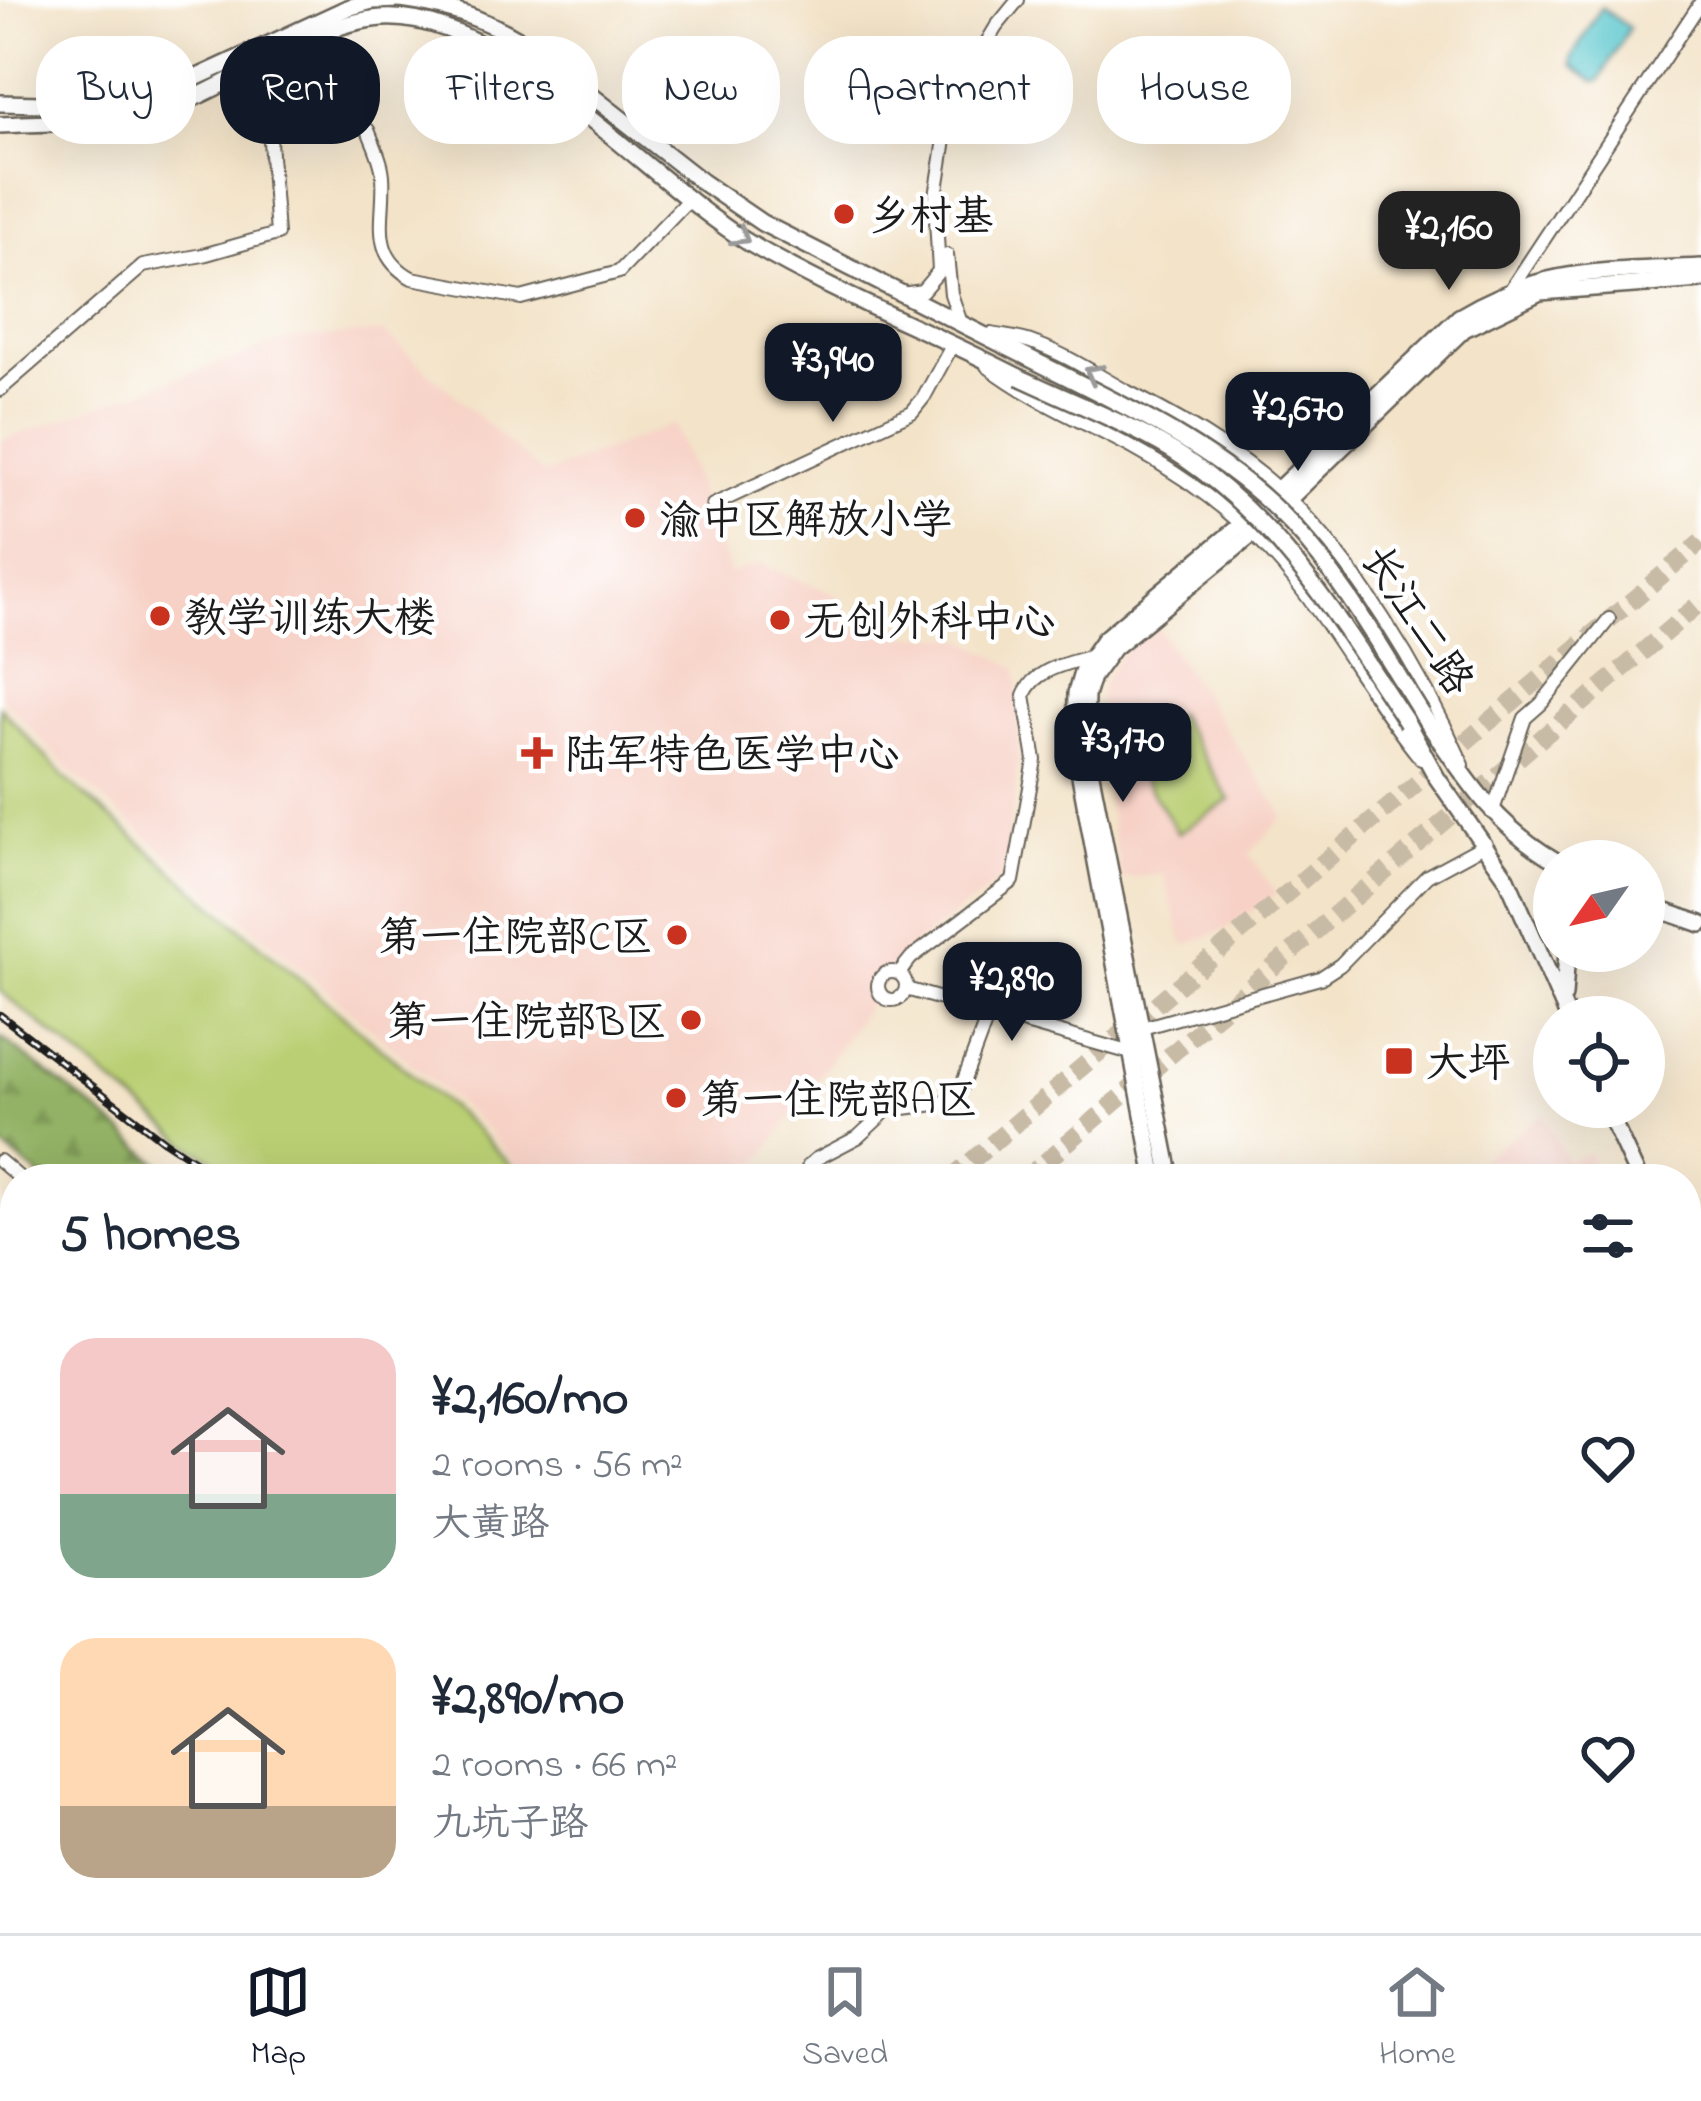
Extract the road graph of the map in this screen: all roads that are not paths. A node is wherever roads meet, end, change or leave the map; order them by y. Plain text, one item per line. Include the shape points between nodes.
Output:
1 (400, 0) edge
2 (1018, 0) edge
3 (1701, 2) edge
4 (0, 103) edge
5 (0, 124) edge
6 (939, 176) junction
7 (688, 200) junction
8 (1701, 267) edge
9 (1701, 280) edge
10 (898, 293) junction
11 (1513, 296) junction
12 (968, 328) junction
13 (960, 348) junction
14 (0, 390) edge
15 (1242, 459) junction
16 (1204, 493) junction
17 (1284, 494) junction
18 (713, 505) dead end
19 (1247, 529) junction
20 (1609, 619) dead end
21 (1113, 648) junction
22 (1090, 657) junction
23 (1414, 719) junction
24 (1437, 778) junction
25 (1473, 788) junction
26 (1492, 813) junction
27 (1486, 844) junction
28 (1533, 848) edge
29 (1665, 912) edge
30 (1701, 924) edge
31 (899, 973) junction
32 (906, 989) junction
33 (1560, 996) edge
34 (988, 1013) junction
35 (1142, 1028) junction
36 (1131, 1053) junction
37 (1616, 1128) edge
38 (813, 1164) edge
39 (1152, 1164) edge
40 (1168, 1164) edge
41 (1632, 1164) edge

1 - 4 main road, 长江二路 via 347,8 144,95 86,105
1 - 10 main road, 长江二路 via 448,8 522,41 729,202
2 - 6 street via 951,102
3 - 11 street
5 - 7 main road, 长江二路 via 98,121 187,101 355,21 400,17 457,31 514,62
6 - 10 street via 939,272 922,291
6 - 12 street via 951,294
7 -> 13 main road, 长江二路 via 785,262
7 - 14 street via 619,272 521,298 412,278 382,251 383,170 368,130 317,106 268,115 277,234 143,266
8 - 11 main road via 1570,274
9 - 11 main road
10 - 12 main road, 长江二路
11 - 17 main road via 1459,317
15 -> 12 street, 长江二路 via 1035,343
12 - 23 main road, 长江二路, bridge via 1195,445 1261,494 1319,556
13 - 16 street, 长江二路
13 - 18 street via 894,424
13 - 23 main road, 长江二路, bridge via 1181,456 1253,511
15 - 16 street via 1238,492
15 - 17 street, 长江二路
16 - 19 street, 长江二路
17 - 19 main road
17 - 25 street, 长江二路 via 1436,704
19 - 21 main road
19 - 22 main road via 1117,624
19 - 24 street, 长江二路
20 - 26 street via 1526,718
21 - 22 street
21 - 35 main road via 1086,696 1085,744
22 - 31 street via 1044,672 1027,687 1035,760 1013,880
22 - 36 main road via 1076,693 1075,749
23 - 24 main road, 长江二路
23 - 25 main road, 长江二路
24 - 27 main road, 长江二路
25 - 26 main road, 长江二路
26 - 28 main road, 长江二路
27 - 33 main road, 长江二路
27 - 35 street via 1427,876 1340,965 1300,986
29 - 30 main road
31 - 32 street
31 - 32 street via 881,976 879,990 893,1000
32 - 34 street
34 - 36 street
34 - 38 street via 953,1097 887,1110
35 - 40 main road
36 - 39 main road
37 - 41 main road

